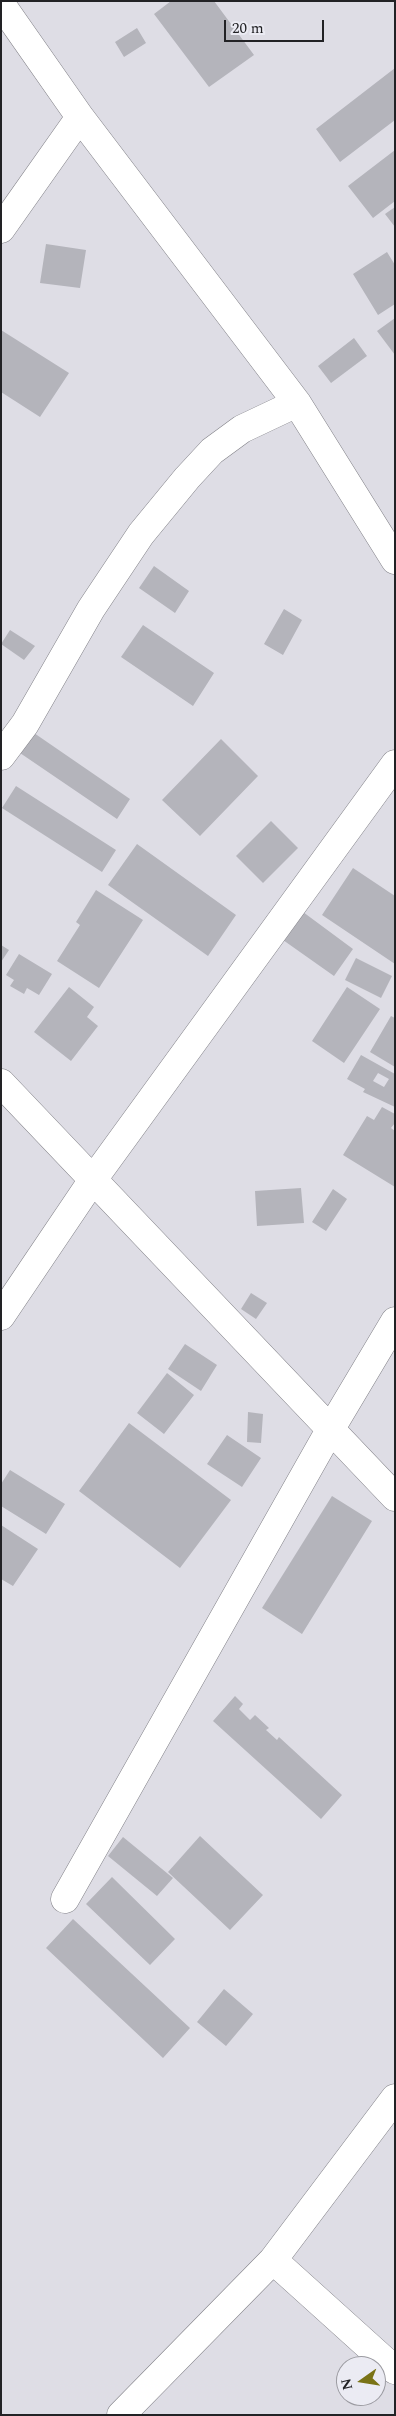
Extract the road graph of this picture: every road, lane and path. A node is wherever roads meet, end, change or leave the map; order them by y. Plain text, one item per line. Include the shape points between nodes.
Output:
1 (1, 4) edge
2 (80, 117) junction
3 (1, 229) edge
4 (296, 403) junction
5 (395, 560) edge
6 (1, 756) edge
7 (395, 764) edge
8 (1, 1083) edge
9 (92, 1180) junction
10 (1, 1316) edge
11 (395, 1321) edge
12 (330, 1430) junction
13 (395, 1497) edge
14 (65, 1899) dead end
15 (395, 2098) edge
16 (273, 2260) junction
17 (395, 2370) edge
18 (121, 2415) edge

1 - 2 street
2 - 3 street
2 - 4 street
4 - 5 street
4 - 6 street via 242,428 212,451 187,478 131,549 25,724
7 - 9 street
8 - 9 street
9 - 10 street
9 - 12 street
11 - 12 street
12 - 13 street
12 - 14 street
15 - 16 street
16 - 17 street
16 - 18 street

